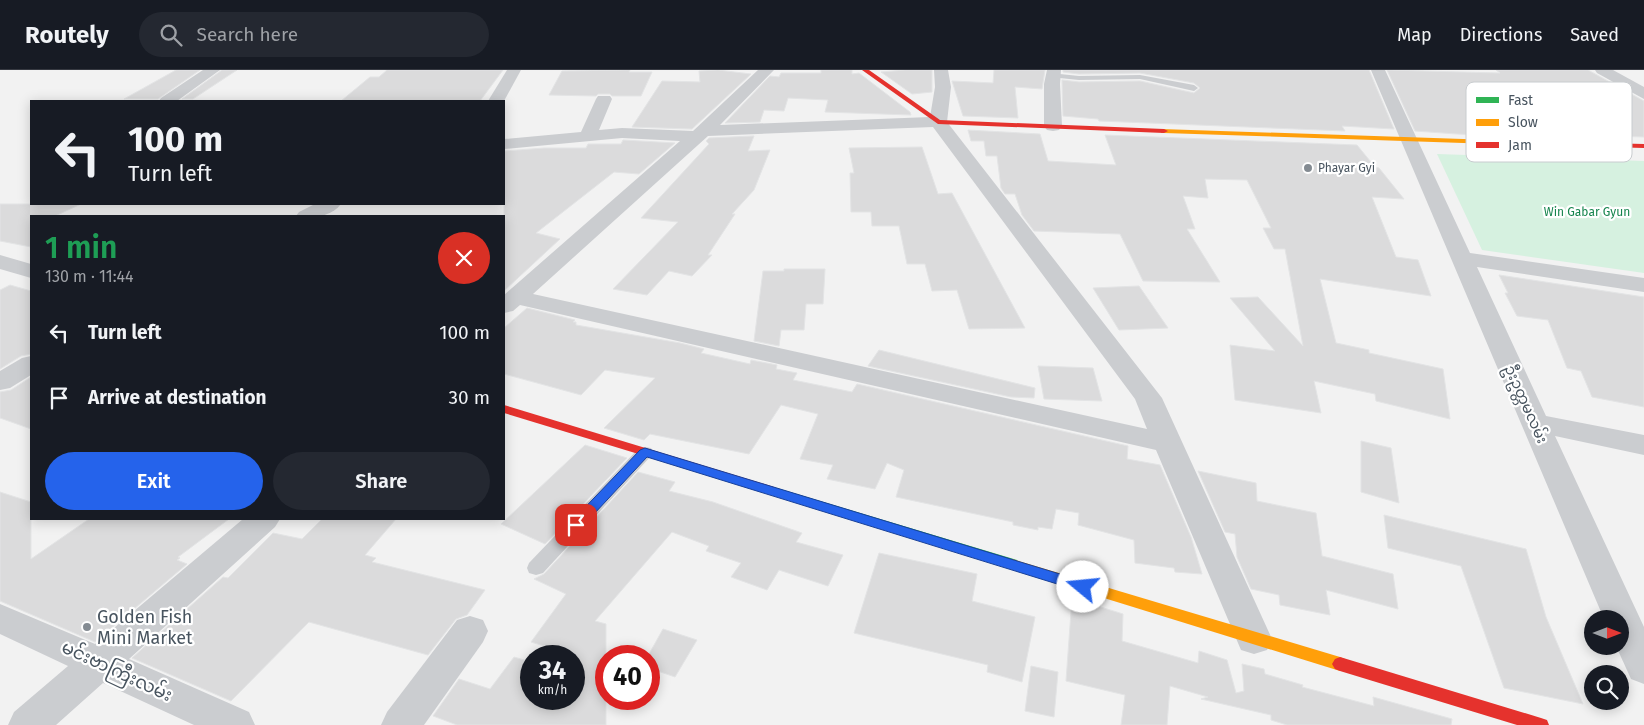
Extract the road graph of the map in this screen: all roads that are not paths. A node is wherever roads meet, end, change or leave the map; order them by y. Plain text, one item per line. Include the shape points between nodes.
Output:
1 (213, 70) edge
2 (514, 70) edge
3 (767, 70) edge
4 (865, 70) edge
5 (941, 70) edge
6 (1378, 70) edge
7 (1053, 73) edge
8 (1609, 74) edge
9 (1644, 76) edge
10 (1623, 82) edge
11 (1632, 87) edge
12 (1194, 88) dead end
13 (1644, 94) edge
14 (604, 99) dead end
15 (169, 100) edge
16 (497, 100) edge
17 (938, 122) junction
18 (1053, 126) junction
19 (700, 133) junction
20 (587, 136) junction
21 (1409, 140) junction
22 (1466, 141) edge
23 (505, 144) edge
24 (329, 205) edge
25 (308, 215) edge
26 (1462, 258) junction
27 (0, 262) edge
28 (30, 271) edge
29 (1644, 285) edge
30 (510, 302) edge
31 (30, 365) edge
32 (0, 382) edge
33 (505, 409) edge
34 (1535, 423) junction
35 (1167, 443) junction
36 (1644, 445) edge
37 (645, 452) junction
38 (263, 520) edge
39 (536, 568) dead end
40 (0, 618) edge
41 (470, 631) dead end
42 (1254, 639) junction
43 (99, 663) junction
44 (1644, 668) edge
45 (28, 725) edge
46 (235, 725) edge
47 (401, 725) edge
48 (1541, 725) edge

1 - 15 street
2 - 16 street
3 - 19 street
4 - 17 main road
5 - 17 street via 943,87
6 - 21 street, ဦးဥတ္တမလမ်း
7 - 12 lane via 1079,78 1140,77
7 - 18 street
8 - 9 street
8 - 10 street
11 - 13 street
14 - 20 street
17 - 18 main road
17 - 19 street
17 - 35 street via 1148,398
18 - 21 main road
19 - 20 street
19 - 30 street
20 - 23 street
21 - 22 main road
21 - 26 street, ဦးဥတ္တမလမ်း
24 - 25 street
26 - 29 street
26 - 34 street, ဦးဥတ္တမလမ်း
27 - 28 street
30 - 35 street
31 - 32 street
33 - 37 main road
34 - 36 street
34 - 44 street, ဦးဥတ္တမလမ်း
35 - 42 street
37 - 39 lane
37 - 42 main road
38 - 43 street
40 - 43 street, မင်းဗာကြီးလမ်း
41 - 47 street
42 - 48 main road
43 - 45 street
43 - 46 street, မင်းဗာကြီးလမ်း

